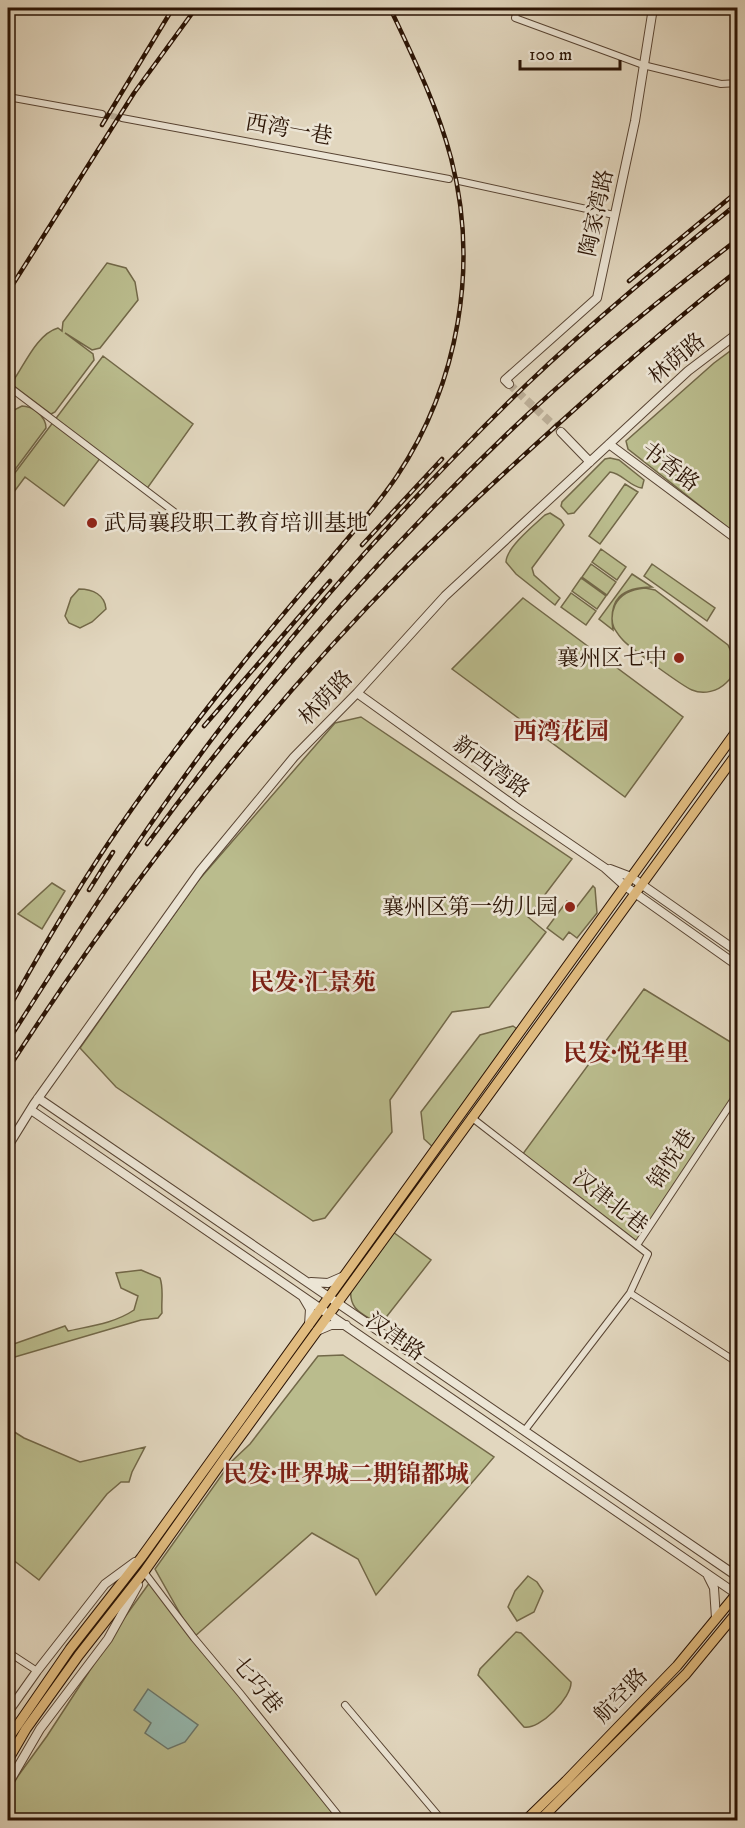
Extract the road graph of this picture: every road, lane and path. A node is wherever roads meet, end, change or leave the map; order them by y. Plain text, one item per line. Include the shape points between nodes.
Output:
1 (517, 8) edge
2 (653, 8) edge
3 (729, 8) edge
4 (738, 13) edge
5 (643, 65) junction
6 (738, 83) edge
7 (8, 97) edge
8 (102, 114) tunnel mouth
9 (122, 118) tunnel mouth
10 (449, 179) dead end
11 (459, 181) dead end
12 (614, 215) junction
13 (738, 333) edge
14 (509, 384) dead end
15 (8, 386) edge
16 (561, 432) tunnel mouth
17 (609, 444) junction
18 (590, 462) junction
19 (185, 520) dead end
20 (738, 540) edge
21 (357, 693) junction
22 (738, 729) edge
23 (738, 752) edge
24 (628, 882) junction
25 (637, 889) junction
26 (738, 952) edge
27 (738, 966) edge
28 (738, 1093) edge
29 (38, 1098) junction
30 (31, 1110) junction
31 (471, 1118) junction
32 (8, 1146) edge
33 (637, 1245) junction
34 (344, 1276) junction
35 (309, 1282) junction
36 (348, 1287) junction
37 (630, 1293) junction
38 (303, 1296) junction
39 (333, 1299) junction
40 (325, 1311) junction
41 (352, 1312) junction
42 (346, 1325) junction
43 (312, 1329) junction
44 (738, 1363) edge
45 (525, 1430) junction
46 (141, 1558) junction
47 (719, 1563) junction
48 (738, 1568) edge
49 (144, 1572) junction
50 (707, 1574) junction
51 (738, 1576) edge
52 (737, 1594) edge
53 (738, 1611) edge
54 (716, 1618) junction
55 (8, 1652) edge
56 (37, 1671) junction
57 (345, 1705) dead end
58 (8, 1712) edge
59 (8, 1739) edge
60 (8, 1760) edge
61 (8, 1784) edge
62 (342, 1821) edge
63 (442, 1821) edge
64 (526, 1821) edge
65 (540, 1821) edge

1 - 5 street via 515,18
2 - 5 street, 陶家湾路
3 - 4 main road
5 - 6 street via 721,84
5 - 12 street, 陶家湾路
7 - 8 street
9 - 10 street, 西湾一巷
11 - 12 street
12 - 14 street, 陶家湾路 via 597,298 505,380
13 - 17 street, 林荫路 via 688,371
15 - 19 street
16 - 18 street
17 - 18 street, 林荫路
17 - 20 street, 书香路
18 - 21 street, 林荫路 via 445,596
21 - 24 street, 新西湾路
21 - 29 street, 林荫路 via 294,757 200,871
22 - 24 main road
23 - 25 main road
24 - 25 street, 新西湾路
24 - 34 main road
25 - 26 street, 新西湾路
25 - 27 street, 新西湾路
25 - 31 main road
28 - 33 street, 锦悦巷
29 - 30 street, 林荫路
29 - 35 street, 汉津路
30 - 32 street, 林荫路
30 - 38 street, 汉津路
31 - 33 street, 汉津北巷
31 - 36 main road
33 - 37 street, 汉津北巷 via 648,1254
34 - 35 street via 328,1283
34 - 39 main road
35 - 39 street, 汉津路
36 - 39 main road
36 - 41 street
37 - 44 street
37 - 45 street
38 - 40 street, 汉津路
38 - 43 street via 310,1309
39 - 40 main road
39 - 41 street, 汉津路
40 - 42 street, 汉津路
40 - 43 main road
41 - 45 street, 汉津路
42 - 43 street
42 - 50 street, 汉津路
43 - 46 main road
43 - 49 main road
45 - 47 street, 汉津路
46 - 56 street via 105,1584
46 - 59 main road via 70,1649
47 - 48 street
47 - 51 street, 汉津路
49 - 60 main road via 26,1729
49 - 61 street via 108,1639 40,1729
49 - 62 street, 七巧巷
50 - 52 street, 汉津路
50 - 54 street via 714,1588
52 - 54 main road, 航空路
53 - 65 main road, 航空路 via 686,1674
54 - 64 main road, 航空路 via 677,1666
55 - 56 street
56 - 58 street
57 - 63 street

